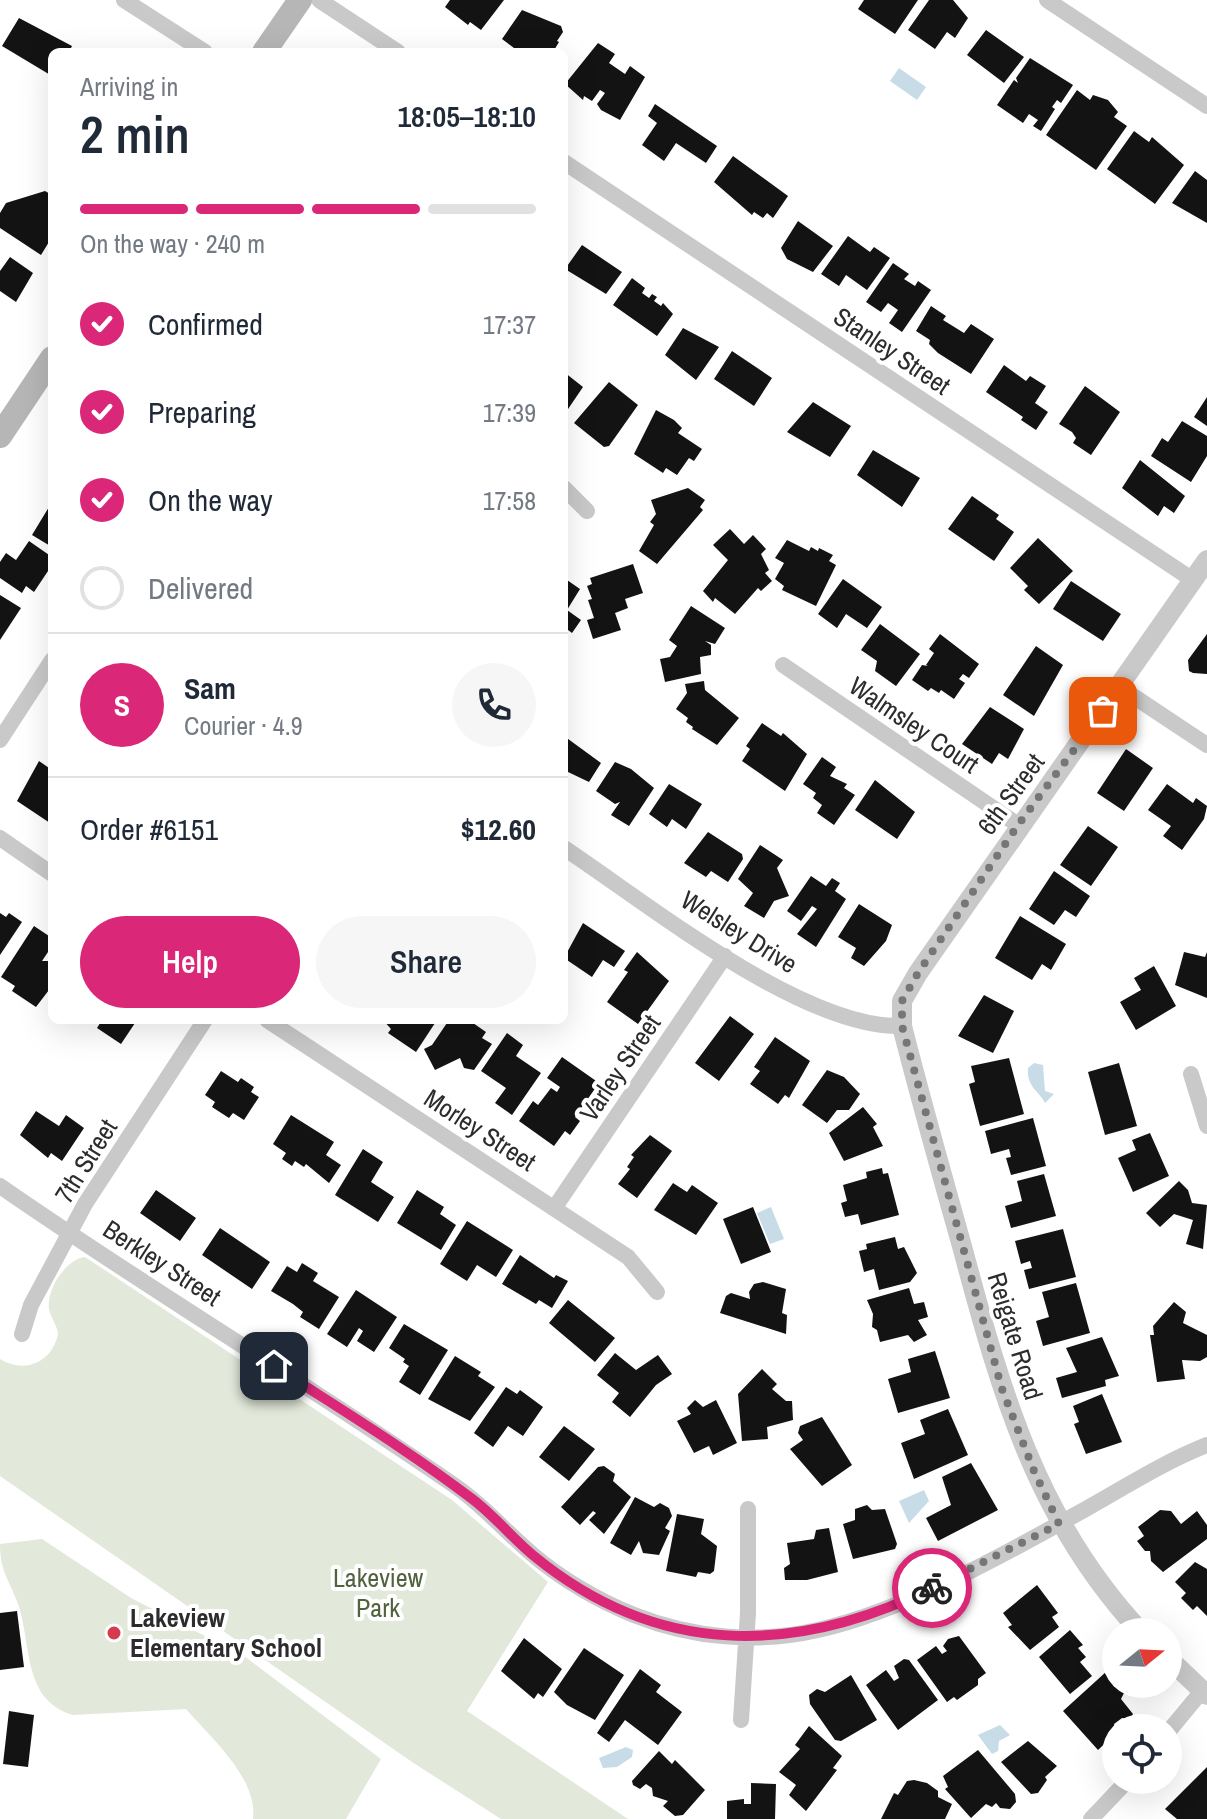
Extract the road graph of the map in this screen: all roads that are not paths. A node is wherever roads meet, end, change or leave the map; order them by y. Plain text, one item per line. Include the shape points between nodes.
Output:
1 (124, 0) edge
2 (300, 0) edge
3 (319, 0) edge
4 (1047, 0) edge
5 (199, 48) edge
6 (267, 48) edge
7 (392, 48) edge
8 (1207, 106) edge
9 (568, 165) edge
10 (48, 364) edge
11 (0, 436) edge
12 (568, 492) edge
13 (587, 511) dead end
14 (1207, 560) edge
15 (1193, 580) junction
16 (783, 665) dead end
17 (48, 666) edge
18 (1121, 688) junction
19 (0, 740) edge
20 (1207, 745) edge
21 (1018, 825) junction
22 (0, 838) edge
23 (568, 851) edge
24 (48, 871) edge
25 (725, 956) junction
26 (202, 1024) edge
27 (273, 1024) edge
28 (902, 1026) junction
29 (1191, 1074) dead end
30 (1207, 1126) edge
31 (0, 1186) edge
32 (555, 1207) junction
33 (70, 1233) junction
34 (657, 1292) dead end
35 (22, 1334) dead end
36 (1207, 1445) edge
37 (748, 1509) dead end
38 (1059, 1524) junction
39 (1129, 1618) edge
40 (746, 1637) junction
41 (1182, 1671) edge
42 (1205, 1693) edge
43 (1182, 1717) edge
44 (741, 1720) dead end
45 (1115, 1794) edge
46 (1091, 1819) edge

1 - 5 street
2 - 6 main road
3 - 7 street
4 - 8 street
9 - 15 street, Stanley Street
10 - 11 main road
12 - 13 street
14 - 15 street, 6th Street
15 - 18 street, 6th Street
16 - 21 street, Walmsley Court
17 - 19 street
18 - 20 street
18 - 21 street, 6th Street
21 - 28 street, 6th Street via 902,1001
22 - 24 street
23 - 25 street, Welsley Drive
25 - 28 street, Welsley Drive via 812,1003 875,1025
25 - 32 street, Varley Street
26 - 33 street, 7th Street
27 - 32 street, Morley Street
28 - 38 street, Reigate Road via 1002,1389
29 - 30 street
31 - 33 street, Berkley Street
32 - 34 street, Morley Street via 628,1257
33 - 35 street, 7th Street via 31,1305
33 - 40 street, Berkley Street via 451,1482 532,1554 589,1593 655,1623
36 - 38 street, Berkley Street
37 - 40 street
38 - 39 street, Reigate Road
38 - 40 street, Berkley Street via 861,1619 802,1633
40 - 44 street
41 - 42 street
42 - 43 street
45 - 46 street

